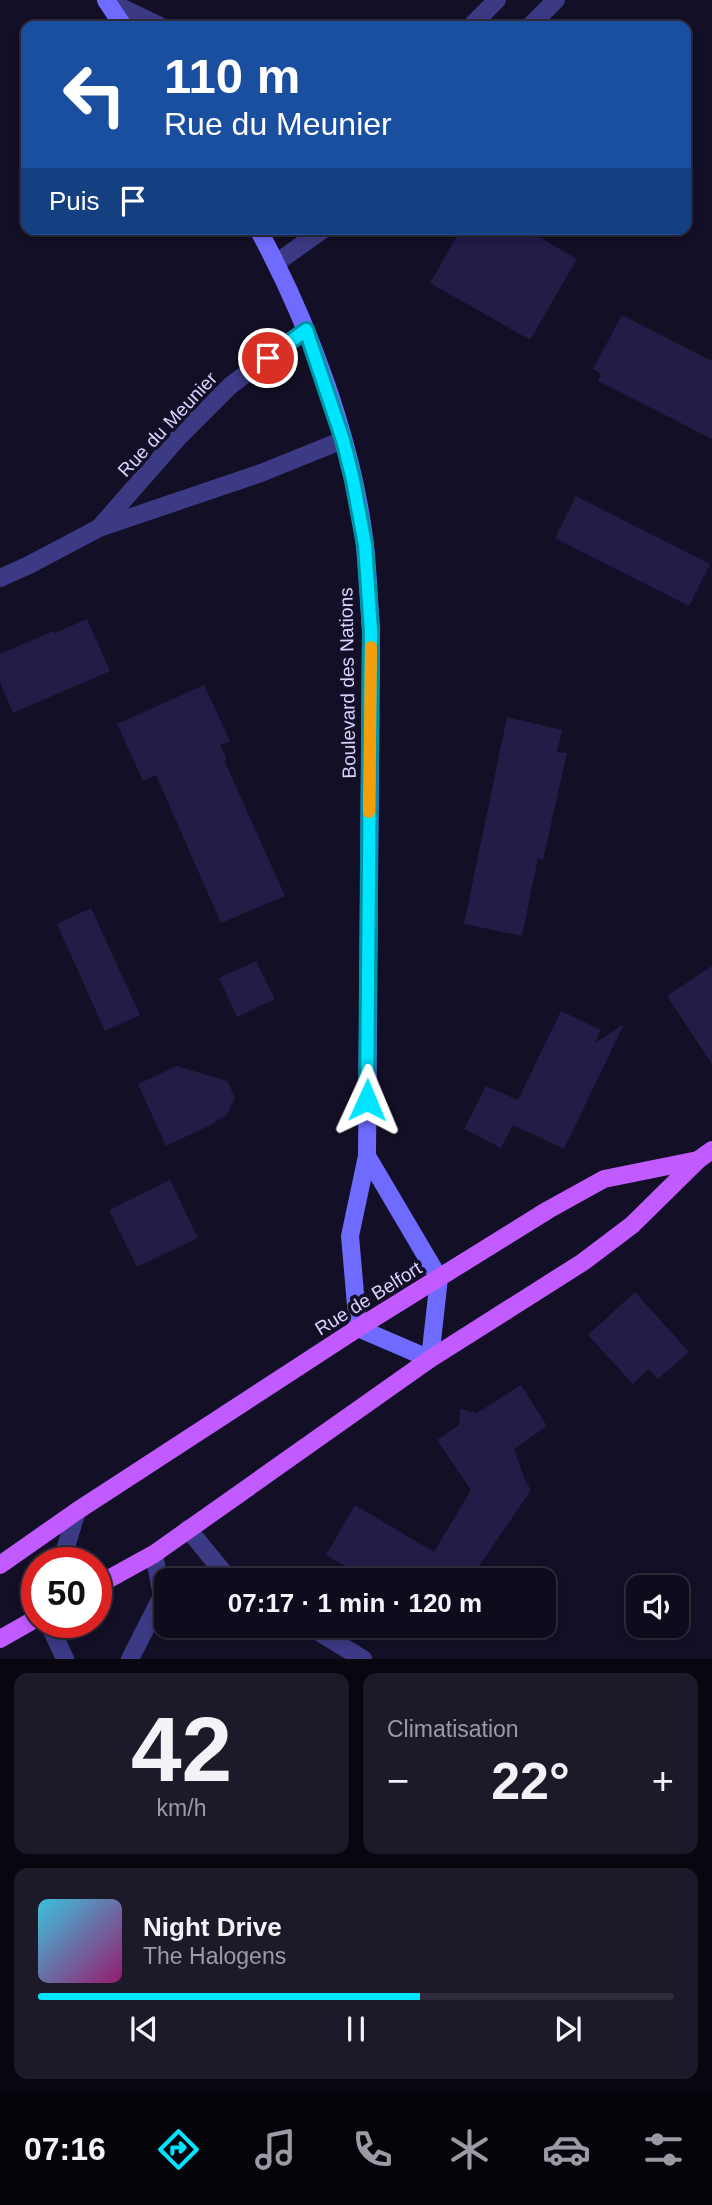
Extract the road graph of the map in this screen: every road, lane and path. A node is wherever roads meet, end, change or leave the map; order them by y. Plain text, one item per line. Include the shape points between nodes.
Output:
1 (106, 0) edge
2 (497, 0) edge
3 (556, 0) edge
4 (119, 21) edge
5 (150, 21) edge
6 (476, 21) edge
7 (535, 21) edge
8 (261, 235) edge
9 (316, 235) edge
10 (276, 263) junction
11 (306, 330) junction
12 (343, 440) junction
13 (99, 528) junction
14 (0, 578) edge
15 (705, 1155) edge
16 (367, 1156) junction
17 (439, 1278) junction
18 (358, 1328) junction
19 (430, 1359) junction
20 (77, 1511) junction
21 (188, 1529) junction
22 (66, 1547) edge
23 (155, 1554) junction
24 (0, 1565) edge
25 (220, 1568) edge
26 (112, 1577) edge
27 (21, 1627) edge
28 (55, 1638) edge
29 (329, 1638) edge
30 (0, 1639) edge
31 (65, 1659) edge
32 (130, 1659) edge
33 (363, 1659) edge

1 - 4 main road
1 - 5 street
2 - 6 street
3 - 7 street
8 - 10 main road, Boulevard des Nations
9 - 10 street
10 - 11 main road, Boulevard des Nations
11 - 12 main road, Boulevard des Nations
11 - 13 street, Rue du Meunier via 231,385
12 - 13 street, Rue du Meunier
12 - 16 main road, Boulevard des Nations via 365,545 371,631
13 - 14 street, Rue du Meunier
15 - 17 main road, Rue de Belfort via 604,1179
15 - 19 main road, Rue de Belfort via 622,1233 583,1262
16 - 17 main road
16 - 18 main road, Boulevard des Nations via 350,1236
17 - 18 main road, Rue de Belfort
17 - 19 main road
18 - 19 main road
18 - 20 main road, Rue de Belfort
19 - 21 main road, Rue de Belfort
20 - 22 street
20 - 24 main road, Rue de Belfort
21 - 23 main road, Rue de Belfort
21 - 25 street
23 - 26 main road, Rue de Belfort
23 - 32 street via 162,1596
27 - 30 main road
28 - 31 street
29 - 33 street

